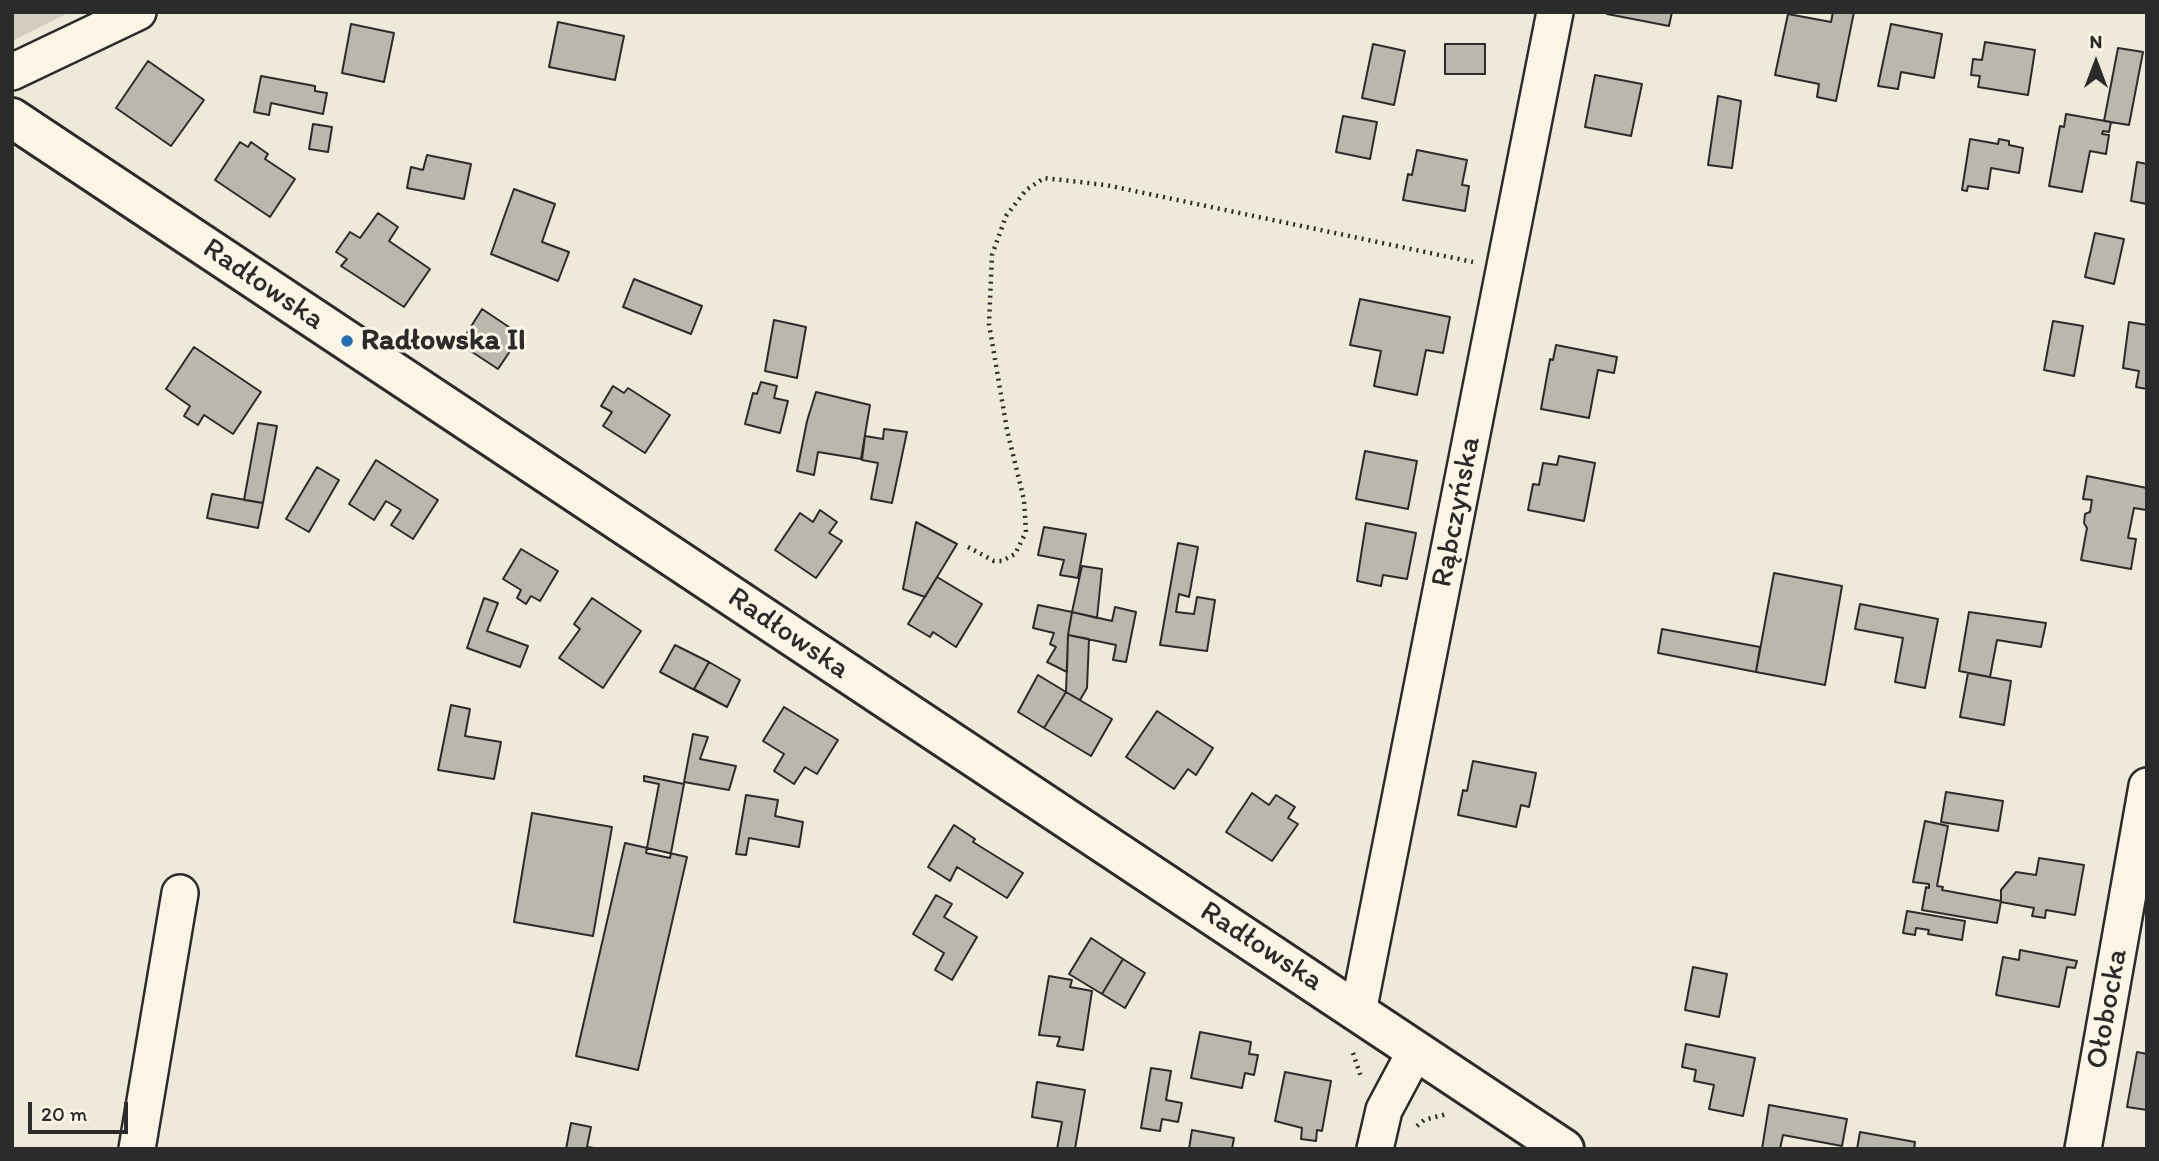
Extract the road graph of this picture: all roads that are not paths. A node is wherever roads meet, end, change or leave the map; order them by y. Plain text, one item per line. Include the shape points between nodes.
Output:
1 (138, 12) edge
2 (1555, 12) edge
3 (12, 72) edge
4 (12, 118) edge
5 (2147, 786) edge
6 (180, 893) dead end
7 (1358, 1012) junction
8 (1416, 1050) junction
9 (137, 1149) edge
10 (1375, 1149) edge
11 (1564, 1149) edge
12 (2083, 1149) edge

1 - 3 street
2 - 7 street, Rąbczyńska
4 - 7 street, Radłowska
5 - 12 street, Ołobocka
6 - 9 street
7 - 8 street, Radłowska
8 - 10 street via 1384,1110
8 - 11 street, Radłowska

